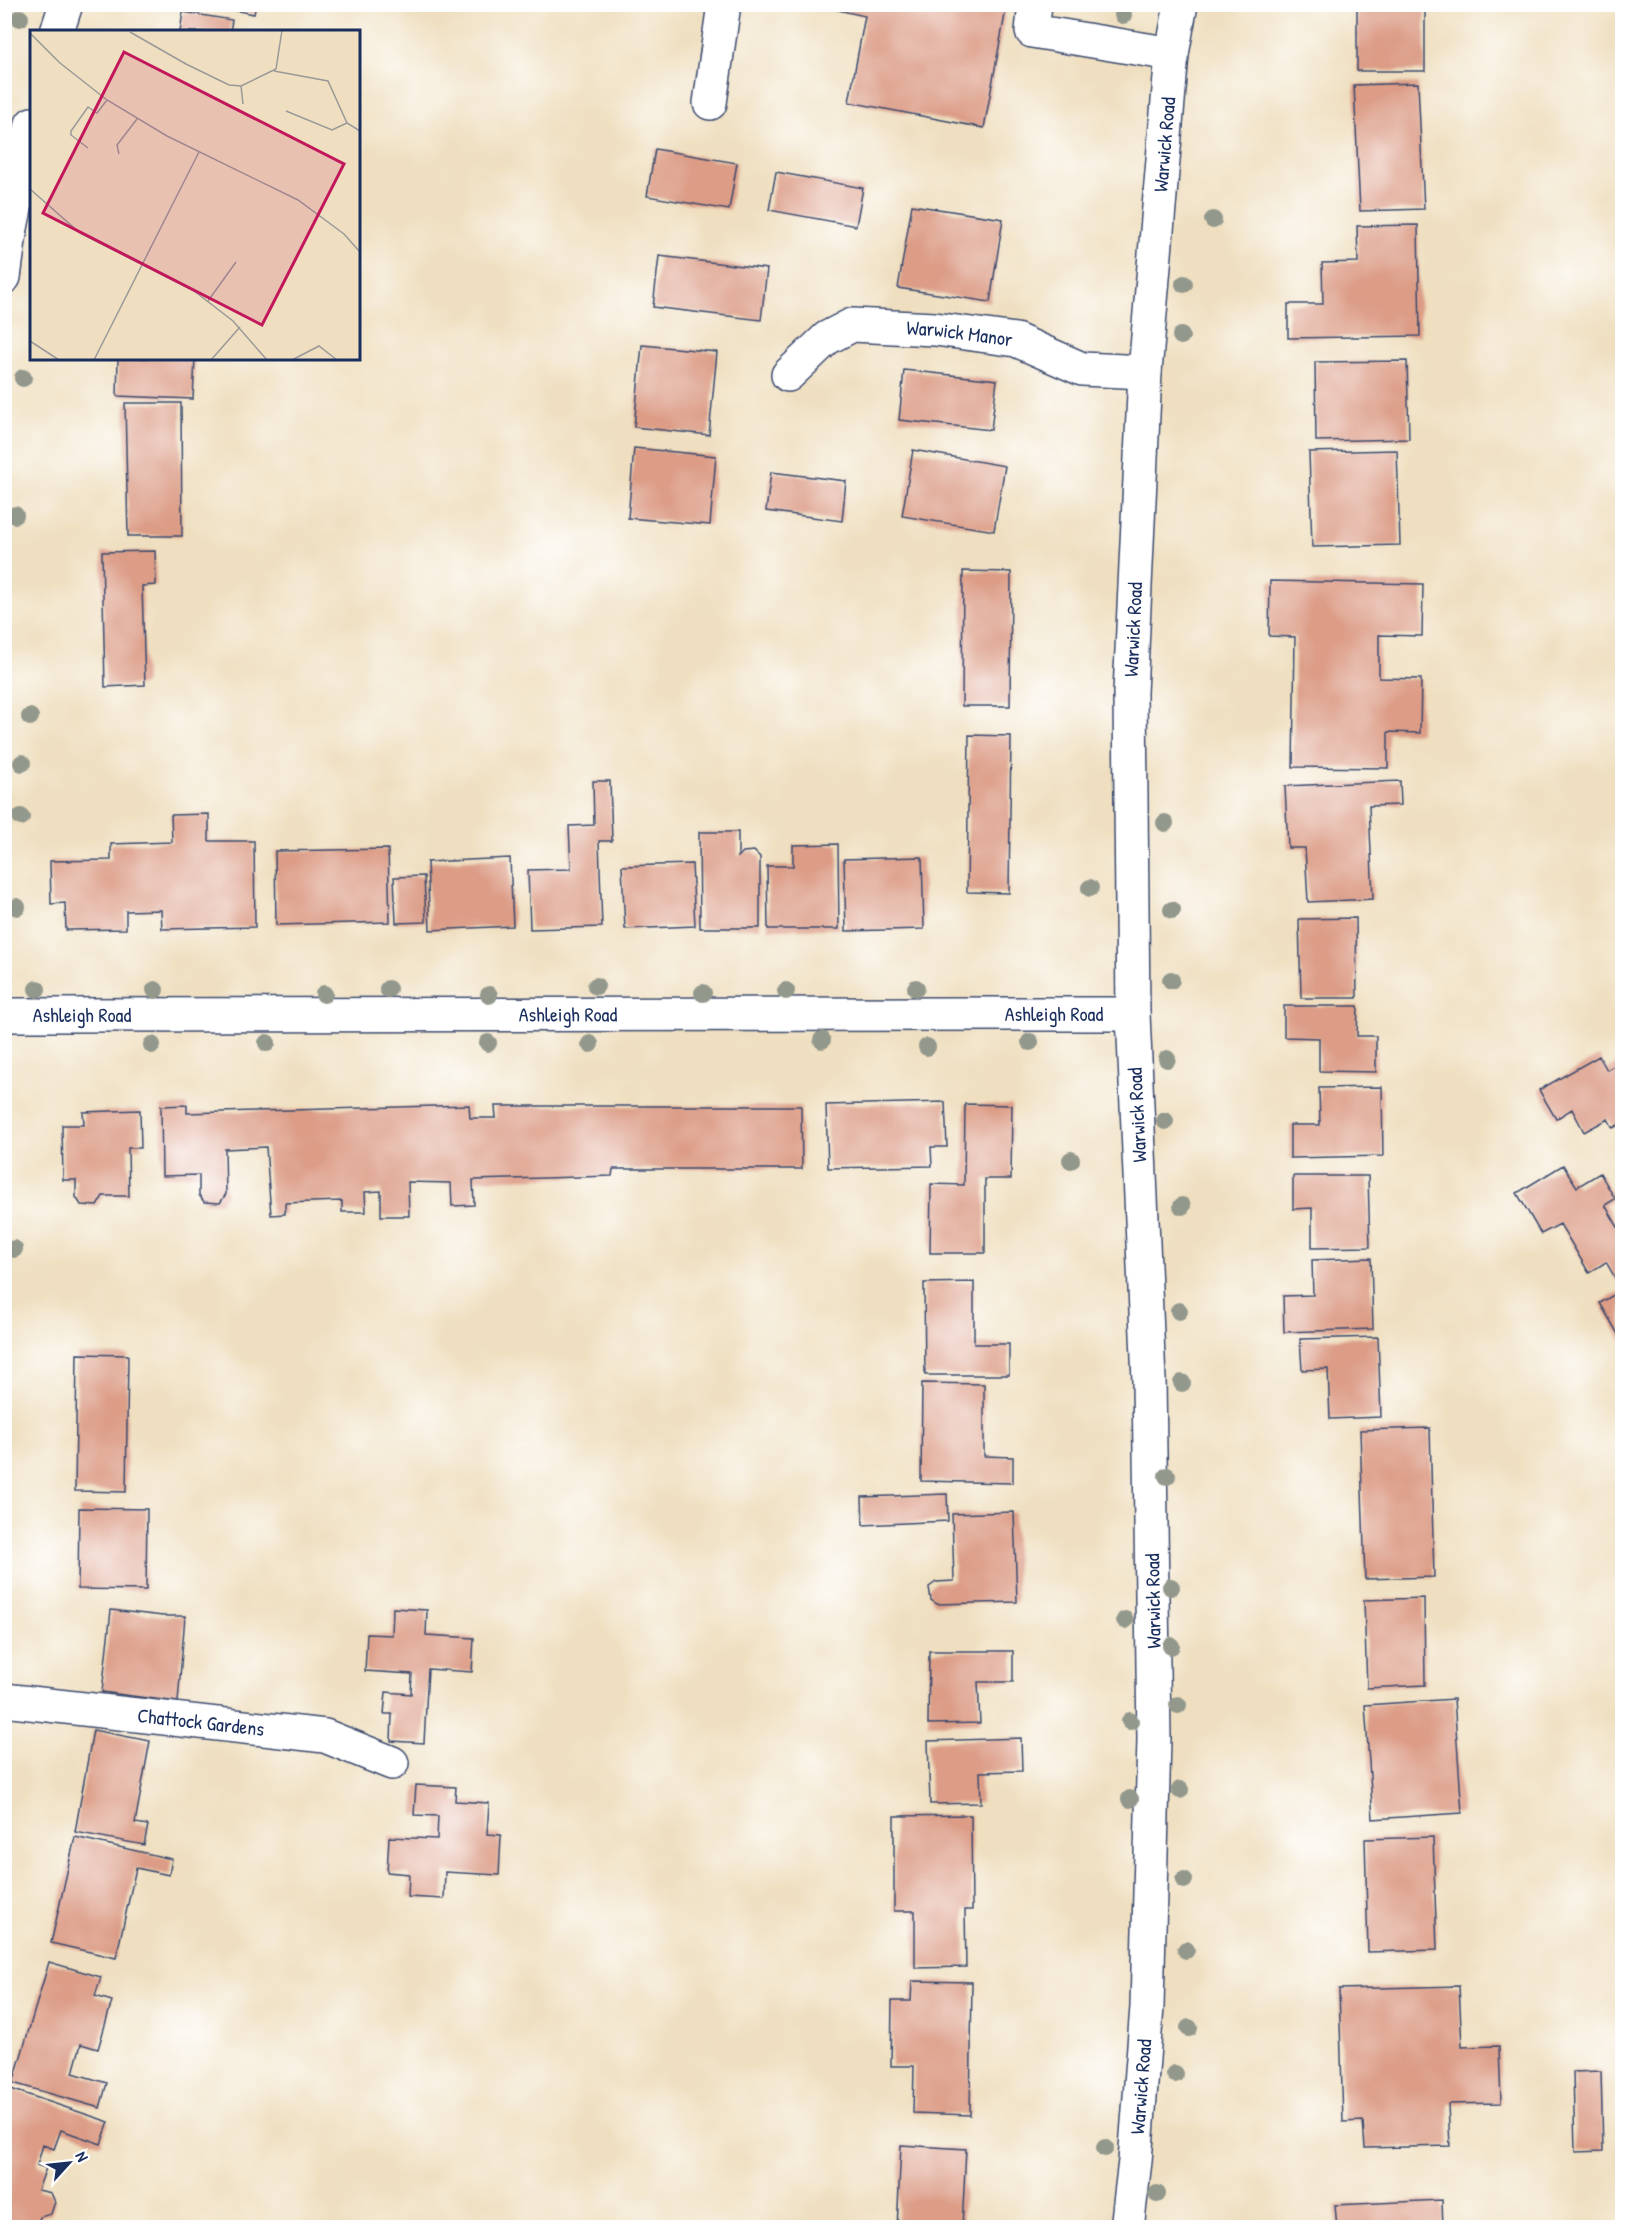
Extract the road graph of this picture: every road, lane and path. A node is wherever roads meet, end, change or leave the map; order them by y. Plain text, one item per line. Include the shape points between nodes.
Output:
1 (66, 4) edge
2 (724, 4) edge
3 (1035, 4) edge
4 (1181, 4) edge
5 (58, 30) edge
6 (1172, 54) junction
7 (710, 103) dead end
8 (30, 133) edge
9 (4, 277) edge
10 (1145, 372) junction
11 (788, 375) dead end
12 (1133, 1014) junction
13 (4, 1015) edge
14 (4, 1700) edge
15 (392, 1763) dead end
16 (1127, 2228) edge

1 - 5 main road
2 - 7 main road
3 - 6 main road via 1032,30
4 - 6 main road, Warwick Road
6 - 10 main road, Warwick Road
8 - 9 main road
10 - 11 main road, Warwick Manor via 1082,369 1016,340 935,329 852,325 827,338
10 - 12 main road, Warwick Road via 1131,693
12 - 13 main road, Ashleigh Road
12 - 16 main road, Warwick Road via 1149,1380 1154,1739 1147,2007 1136,2162
14 - 15 main road, Chattock Gardens via 325,1736

